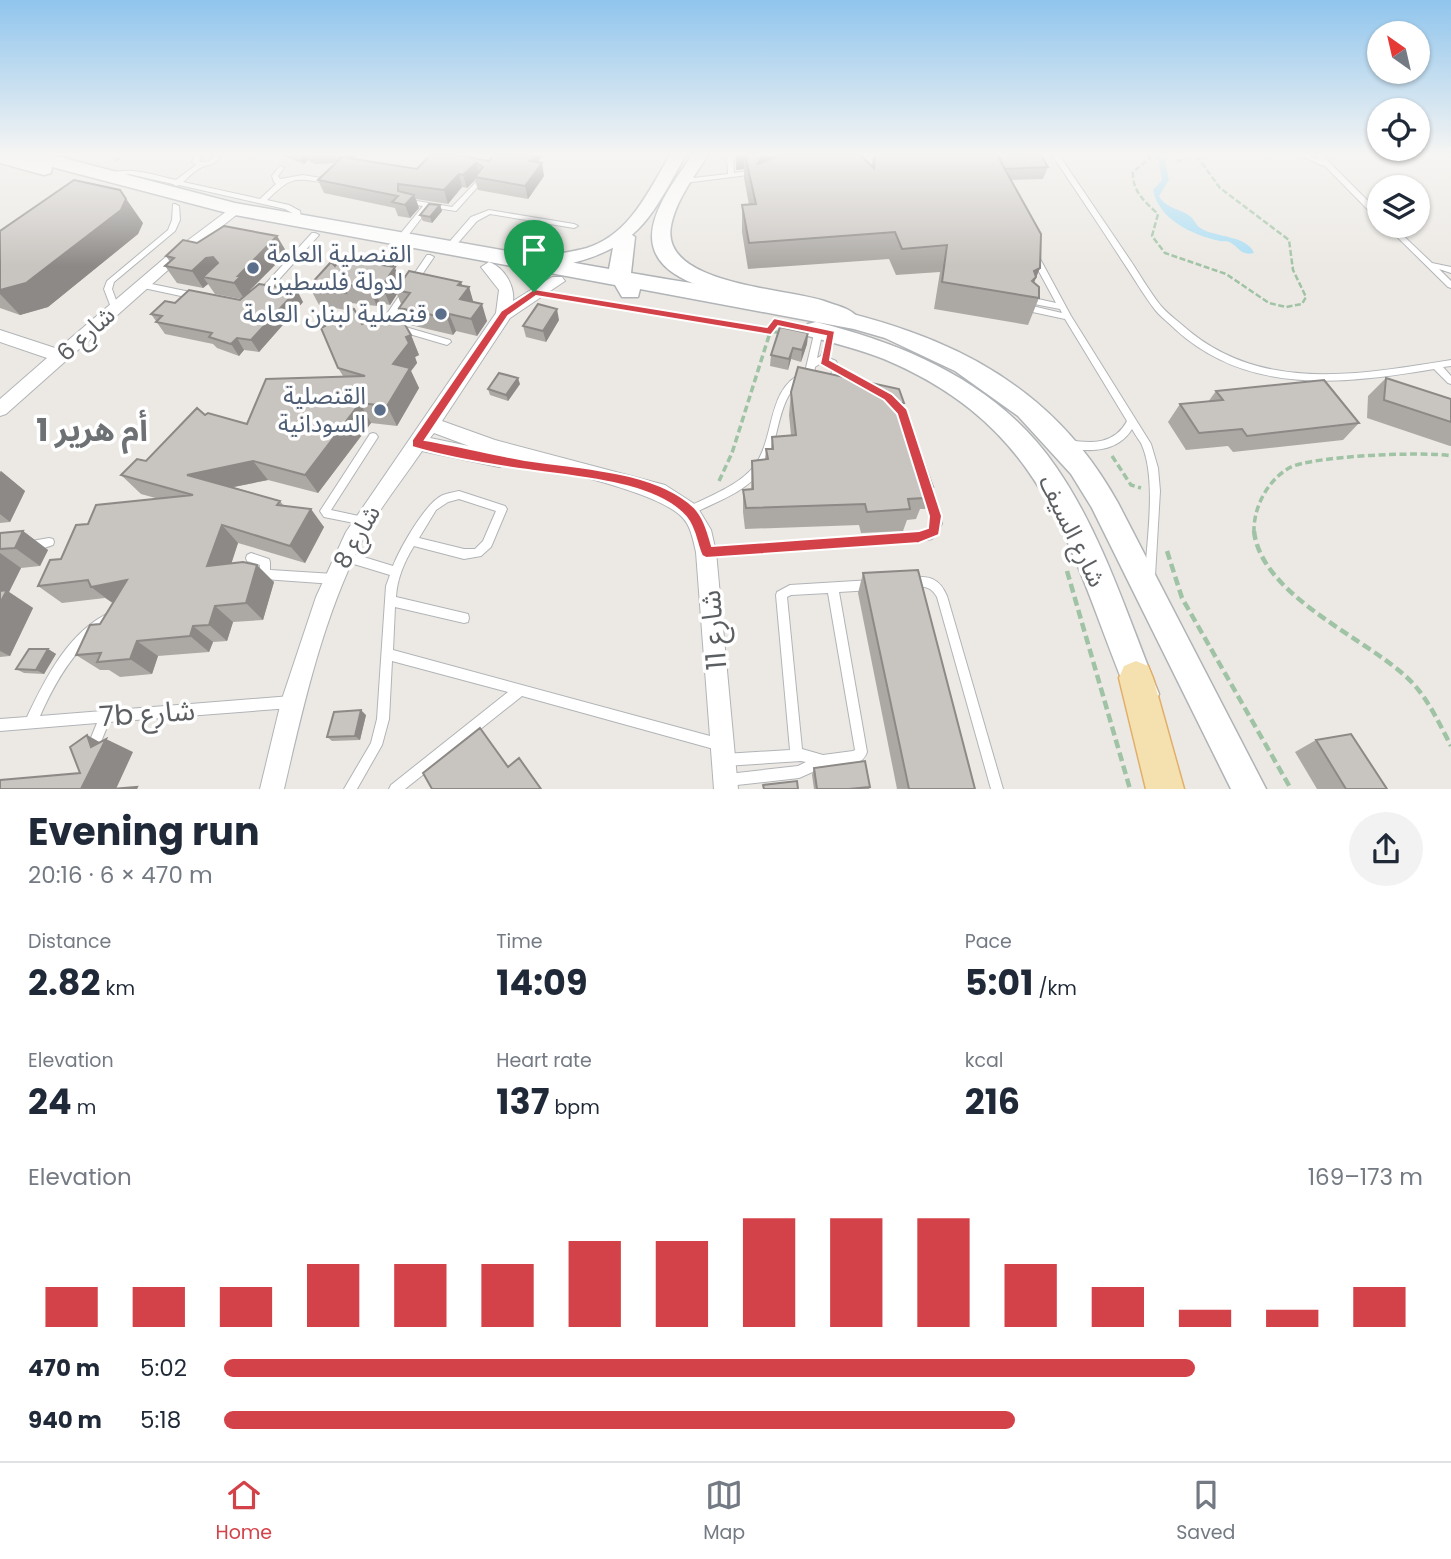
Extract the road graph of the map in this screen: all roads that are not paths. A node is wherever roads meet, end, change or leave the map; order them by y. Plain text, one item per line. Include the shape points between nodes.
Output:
1 (124, 192) edge
2 (156, 192) edge
3 (216, 192) edge
4 (272, 192) edge
5 (471, 192) edge
6 (656, 192) edge
7 (679, 192) edge
8 (1080, 192) edge
9 (1354, 192) edge
10 (262, 201) junction
11 (407, 201) edge
12 (1367, 204) edge
13 (428, 205) junction
14 (175, 206) junction
15 (225, 213) junction
16 (574, 226) dead end
17 (306, 229) junction
18 (625, 237) junction
19 (1402, 238) edge
20 (400, 240) junction
21 (1031, 249) edge
22 (439, 253) junction
23 (539, 263) junction
24 (1430, 264) junction
25 (489, 268) junction
26 (1451, 270) edge
27 (557, 281) junction
28 (142, 285) junction
29 (1451, 285) edge
30 (628, 288) junction
31 (208, 292) edge
32 (253, 303) edge
33 (1063, 307) junction
34 (115, 308) junction
35 (504, 314) junction
36 (1068, 317) junction
37 (855, 321) junction
38 (823, 335) junction
39 (0, 336) edge
40 (447, 342) dead end
41 (60, 356) junction
42 (824, 361) junction
43 (1451, 363) edge
44 (1436, 366) junction
45 (809, 370) junction
46 (838, 372) junction
47 (1451, 381) edge
48 (878, 392) edge
49 (888, 397) edge
50 (0, 410) edge
51 (1132, 421) junction
52 (430, 424) junction
53 (373, 437) dead end
54 (1060, 442) junction
55 (417, 443) junction
56 (578, 470) junction
57 (682, 505) junction
58 (364, 522) junction
59 (411, 541) junction
60 (49, 542) dead end
61 (12, 546) edge
62 (706, 552) junction
63 (344, 556) junction
64 (251, 558) dead end
65 (396, 572) junction
66 (334, 579) junction
67 (833, 587) junction
68 (1148, 594) junction
69 (390, 601) junction
70 (114, 615) edge
71 (464, 618) dead end
72 (388, 654) junction
73 (1136, 678) junction
74 (519, 691) junction
75 (293, 702) junction
76 (106, 716) junction
77 (31, 722) junction
78 (0, 725) edge
79 (1227, 744) junction
80 (797, 755) junction
81 (823, 761) junction
82 (86, 765) edge
83 (724, 769) edge
84 (272, 789) edge
85 (350, 789) edge
86 (395, 789) edge
87 (997, 789) edge
88 (1165, 789) edge
89 (1182, 789) edge
90 (1249, 789) edge
91 (1256, 789) edge

1 - 14 main road
2 - 15 main road, شارع السيف
3 - 10 lane
4 - 10 lane
5 - 13 lane via 457,208
6 - 18 street, شارع السيف
7 - 37 street, شارع السيف via 661,238 667,255 681,270 714,283 804,301
8 - 44 lane via 1159,309 1200,346 1230,362 1287,378 1333,378
9 - 12 lane
10 - 17 lane via 293,209
11 - 13 lane
13 - 20 lane
14 - 15 main road
14 - 34 lane via 171,231 111,281 108,289
15 - 17 main road, شارع السيف
15 - 28 street, شارع 6
16 - 22 lane via 489,212 474,219
17 - 20 main road, شارع السيف
17 - 22 main road, شارع السيف
17 - 32 lane
18 - 23 street, شارع السيف via 593,253
18 - 30 main road via 619,262
19 - 24 lane
20 - 22 main road, شارع السيف
21 - 33 lane
22 - 23 main road, شارع السيف
22 - 25 main road, شارع السيف
22 - 40 lane via 386,321
23 - 30 main road, شارع السيف
24 - 26 lane
24 - 29 lane
25 - 27 main road, شارع السيف
25 - 35 street via 507,289
27 - 30 main road, شارع السيف
27 - 35 street, شارع 8
28 - 31 lane via 201,298
28 - 34 street, شارع 6
30 - 37 main road, شارع السيف
30 - 38 main road, شارع السيف
33 - 36 lane
33 - 36 lane via 1029,304
34 - 41 street, شارع 6
35 - 52 street, شارع 8
36 - 51 lane
37 - 54 main road, شارع السيف via 917,340 975,369 1027,409
38 - 42 lane
38 - 45 lane
38 - 73 main road, شارع السيف via 878,347 941,377 983,405 1032,452 1067,508
39 - 41 street
41 - 50 street, شارع 6
42 - 45 lane
42 - 46 lane
43 - 44 lane
44 - 47 lane
45 - 46 lane via 809,379 822,385 835,382
45 - 57 lane via 788,386 760,466 738,485
46 - 48 lane
49 - 62 lane via 905,419 935,516 934,531 919,537
51 - 54 lane via 1119,440 1106,445
51 - 68 lane via 1150,456 1155,491
52 - 55 street, شارع 8
52 - 56 street
53 - 58 lane via 325,511
54 - 68 main road, شارع السيف via 1101,499
55 - 56 street
55 - 58 street, شارع 8
56 - 57 street via 658,491
57 - 62 street, شارع 11 via 701,530
58 - 63 street, شارع 8
59 - 59 lane via 433,507 445,498 459,495 502,509 487,544 477,553
59 - 65 lane
60 - 61 lane
62 - 83 street, شارع 11
63 - 65 lane
63 - 66 street, شارع 8
64 - 66 lane via 265,562 266,575
65 - 69 lane
66 - 75 street, شارع 8
67 - 80 lane via 790,590 780,598
67 - 81 lane via 862,750 856,757
67 - 87 lane via 928,582 939,590
68 - 79 main road, شارع السيف
69 - 71 lane
69 - 72 lane
70 - 77 lane via 93,627 63,660
72 - 74 lane
72 - 85 lane via 383,719 376,745
73 - 88 main road
73 - 89 main road, شارع السيف
74 - 83 lane
74 - 86 lane
75 - 76 lane, 7b شارع
75 - 84 street, شارع 8
76 - 77 lane, 7b شارع
76 - 82 lane
77 - 78 lane, 7b شارع
79 - 90 main road, شارع السيف
79 - 91 main road
80 - 81 lane
80 - 83 lane
81 - 83 lane via 799,772

